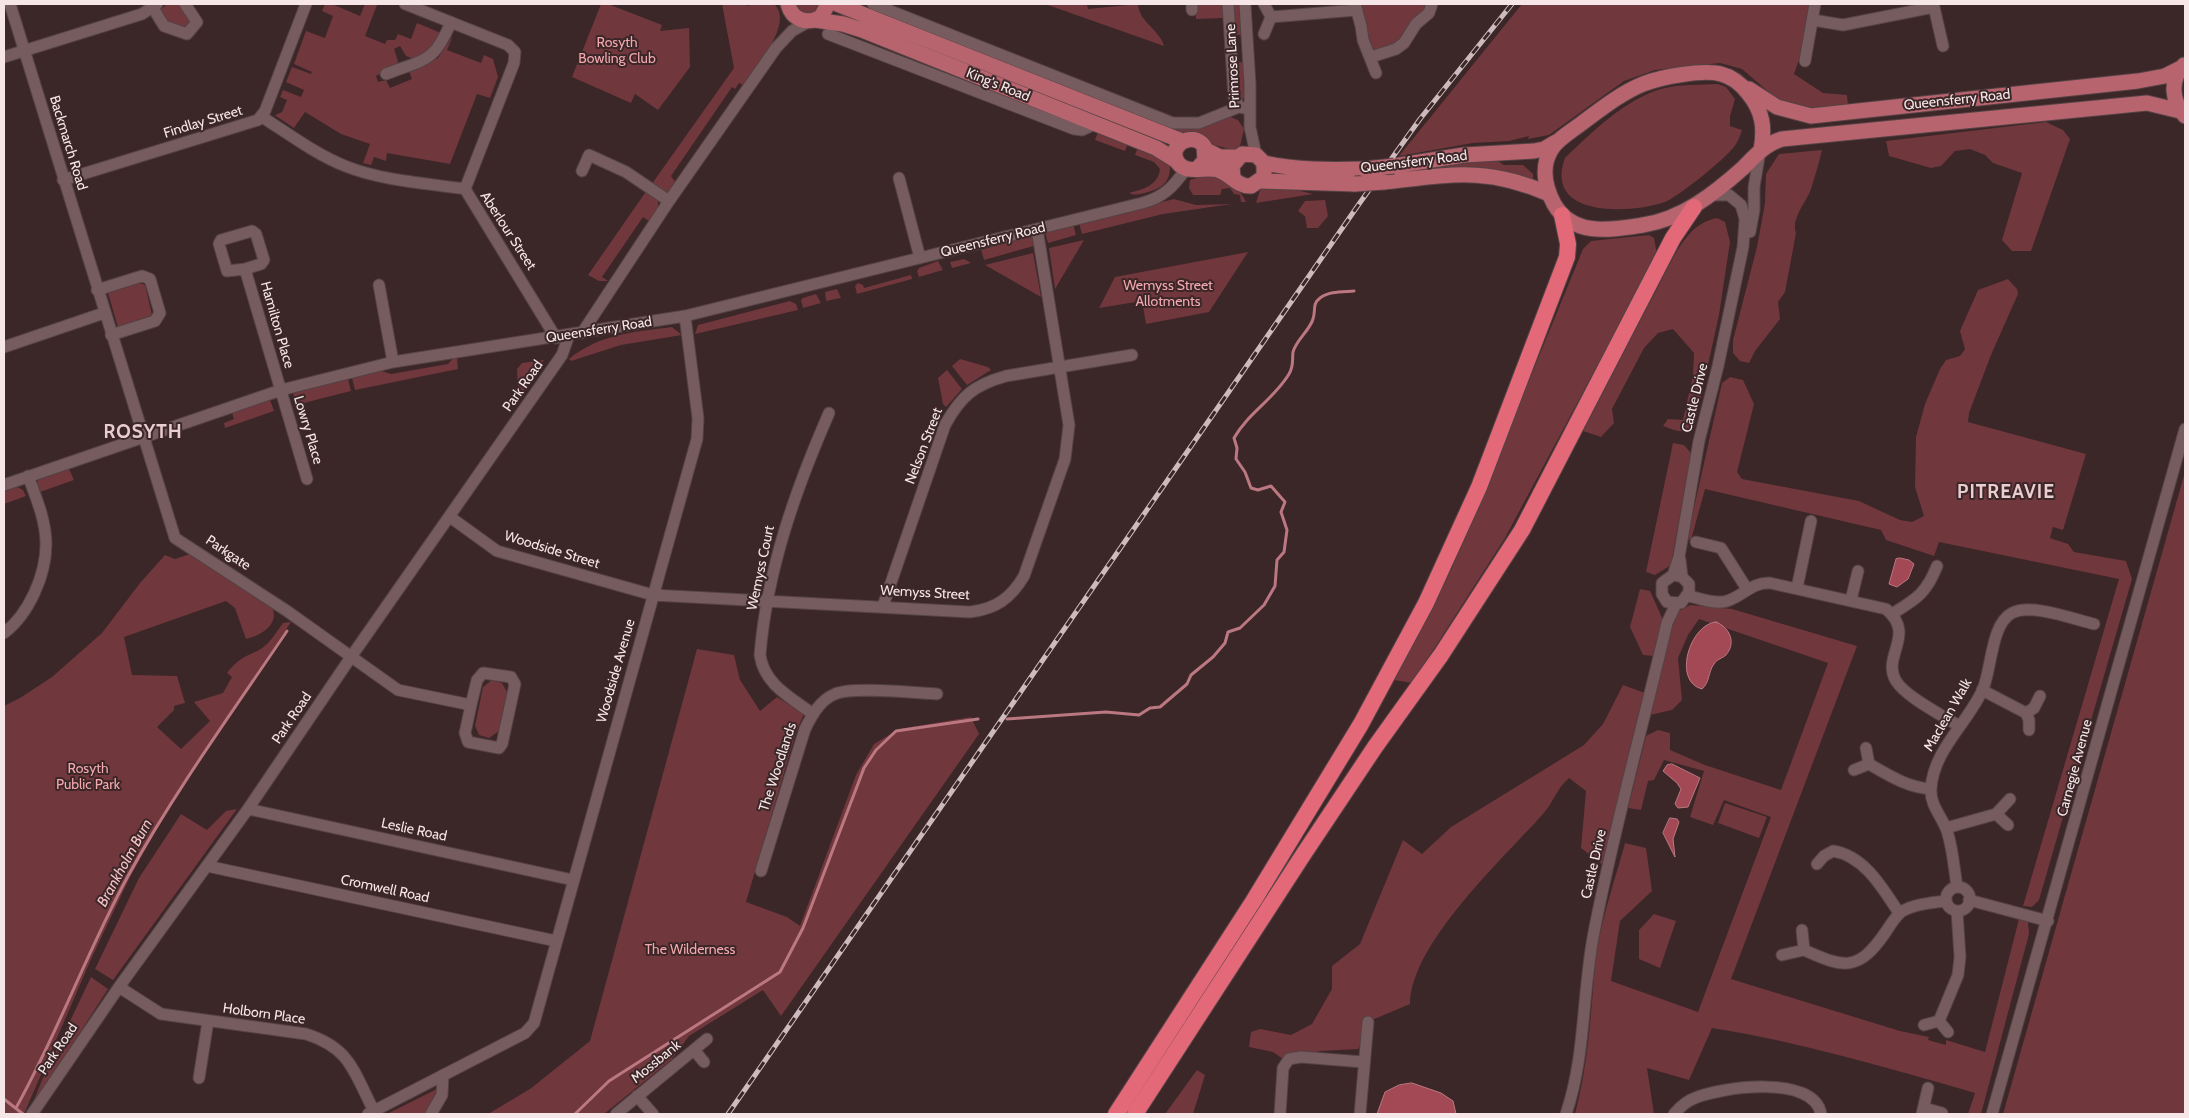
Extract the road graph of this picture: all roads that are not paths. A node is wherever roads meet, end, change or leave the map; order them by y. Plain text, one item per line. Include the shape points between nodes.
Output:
1 (10, 4) edge
2 (185, 4) edge
3 (306, 4) edge
4 (405, 4) edge
5 (828, 4) edge
6 (837, 4) edge
7 (873, 4) edge
8 (1228, 4) edge
9 (1245, 4) edge
10 (1264, 4) edge
11 (1432, 4) edge
12 (1816, 4) edge
13 (155, 6) edge
14 (788, 6) edge
15 (1356, 7) edge
16 (425, 8) edge
17 (884, 16) junction
18 (1271, 17) junction
19 (1813, 20) junction
20 (812, 21) junction
21 (451, 22) junction
22 (828, 34) dead end
23 (1264, 34) dead end
24 (859, 37) junction
25 (1942, 46) dead end
26 (776, 48) junction
27 (24, 50) junction
28 (4, 56) edge
29 (1371, 57) junction
30 (1805, 61) dead end
31 (2184, 65) edge
32 (1376, 73) dead end
33 (386, 74) dead end
34 (1740, 83) junction
35 (1244, 108) junction
36 (2183, 114) edge
37 (262, 117) junction
38 (1562, 138) junction
39 (1182, 141) junction
40 (1206, 150) junction
41 (1760, 150) junction
42 (1250, 157) junction
43 (1187, 166) junction
44 (582, 171) dead end
45 (1233, 177) junction
46 (899, 178) dead end
47 (63, 180) junction
48 (1261, 181) junction
49 (465, 188) junction
50 (1549, 194) junction
51 (1708, 196) junction
52 (669, 201) junction
53 (1694, 207) junction
54 (1562, 215) junction
55 (1037, 229) junction
56 (1743, 247) junction
57 (920, 258) junction
58 (245, 269) dead end
59 (379, 285) dead end
60 (97, 290) junction
61 (104, 313) junction
62 (685, 316) junction
63 (582, 333) junction
64 (111, 335) junction
65 (569, 335) junction
66 (556, 338) junction
67 (4, 347) edge
68 (1132, 355) dead end
69 (393, 362) junction
70 (1060, 366) junction
71 (280, 390) junction
72 (830, 413) dead end
73 (2185, 429) edge
74 (142, 436) junction
75 (28, 476) junction
76 (307, 479) dead end
77 (4, 485) edge
78 (450, 517) junction
79 (1811, 521) dead end
80 (1696, 542) dead end
81 (1937, 566) dead end
82 (1858, 571) dead end
83 (1677, 576) junction
84 (1797, 588) junction
85 (1747, 589) junction
86 (1689, 592) junction
87 (653, 595) junction
88 (768, 600) junction
89 (1852, 600) junction
90 (1672, 603) junction
91 (883, 606) junction
92 (1892, 614) junction
93 (2094, 624) dead end
94 (4, 633) edge
95 (351, 657) junction
96 (1982, 690) junction
97 (937, 694) dead end
98 (2040, 696) dead end
99 (471, 705) junction
100 (2026, 713) junction
101 (812, 714) junction
102 (1958, 726) junction
103 (2029, 730) dead end
104 (1866, 748) dead end
105 (1869, 764) junction
106 (1854, 770) dead end
107 (1930, 790) junction
108 (2010, 799) dead end
109 (248, 809) junction
110 (1996, 814) junction
111 (2008, 825) dead end
112 (1946, 828) junction
113 (1817, 864) dead end
114 (207, 866) junction
115 (761, 871) dead end
116 (573, 880) junction
117 (1957, 887) junction
118 (1970, 900) junction
119 (1946, 901) junction
120 (1957, 911) junction
121 (1899, 913) junction
122 (2048, 922) junction
123 (1802, 930) dead end
124 (556, 941) junction
125 (1804, 950) junction
126 (1782, 955) dead end
127 (119, 986) junction
128 (208, 1021) junction
129 (1939, 1021) junction
130 (1368, 1022) dead end
131 (1924, 1025) dead end
132 (1948, 1032) dead end
133 (707, 1039) dead end
134 (694, 1050) junction
135 (704, 1062) dead end
136 (1363, 1062) junction
137 (443, 1075) junction
138 (199, 1078) dead end
139 (1928, 1088) dead end
140 (637, 1096) junction
141 (1923, 1111) edge
142 (36, 1113) edge
143 (371, 1113) edge
144 (1942, 1113) edge
145 (431, 1114) edge
146 (616, 1114) edge
147 (653, 1114) edge
148 (1116, 1114) edge
149 (1135, 1114) edge
150 (1280, 1114) edge
151 (1360, 1114) edge
152 (1566, 1114) edge
153 (1674, 1114) edge
154 (1821, 1114) edge
155 (1992, 1114) edge

1 - 27 street, Backmarch Road
2 - 13 street via 197,22 187,34 164,26
3 - 37 street, Findlay Street
4 - 16 street
5 - 20 main road via 825,12
6 - 17 main road, King's Road
7 - 17 street
8 - 35 street, Primrose Lane via 1234,97
9 - 35 street, Primrose Lane
10 - 18 street
11 - 29 street via 1429,13 1416,24 1404,43
12 - 19 street
13 - 27 street via 142,14
14 - 20 main road, King's Road via 796,18
14 - 26 street via 788,22
15 - 18 street
15 - 29 street via 1363,40
16 - 21 street
17 - 35 street via 1173,123 1199,123
17 - 39 main road, King's Road
18 - 23 street
19 - 25 street via 1843,25 1934,7
19 - 30 street
20 - 24 main road, King's Road via 843,24
20 - 26 street via 792,31
21 - 33 street via 436,52
21 - 49 street, Aberlour Street via 508,45 515,52 514,63
22 - 24 street
24 - 43 main road, King's Road via 1095,124 1156,148
26 - 52 street
27 - 28 street
27 - 47 street, Backmarch Road
29 - 32 street
31 - 34 main road, Queensferry Road via 2165,76 2138,80 1811,116 1777,107
31 - 36 main road via 2174,89 2175,101
34 - 38 main road, Queensferry Road via 1709,73 1643,84 1615,99
34 - 41 main road via 1762,118 1764,130
35 - 42 street, Primrose Lane via 1250,127
36 - 41 main road, Queensferry Road via 2147,103 1788,138
37 - 47 street, Findlay Street via 252,123
37 - 49 street via 327,158 362,172
38 - 42 main road, Queensferry Road, bridge via 1534,151 1464,155 1364,169 1290,168
38 - 50 main road via 1547,158 1545,179
39 - 40 main road via 1198,140
39 - 43 main road via 1176,148
40 - 42 main road, Queensferry Road via 1220,156
40 - 43 main road via 1205,160
41 - 51 main road, Queensferry Road
41 - 56 street, Castle Drive via 1753,221
42 - 45 main road via 1232,166
42 - 48 main road via 1265,172
43 - 45 main road via 1217,169
43 - 55 street, Queensferry Road via 1174,187 1162,196
44 - 52 street via 589,155 626,172
45 - 48 main road via 1246,186 1257,185
46 - 57 street
47 - 60 street, Backmarch Road
48 - 50 main road, Queensferry Road, bridge via 1355,184 1464,174 1518,181
49 - 66 street, Aberlour Street
50 - 54 main road
51 - 53 main road, Queensferry Road
51 - 56 street, Castle Drive via 1723,194 1741,205 1745,219
52 - 63 street
53 - 54 main road, Queensferry Road via 1658,222 1604,229 1579,227
53 - 149 highway via 1676,234 1522,530 1441,655 1308,847
54 - 148 highway via 1568,244 1567,257 1479,487 1426,603 1361,724 1254,900
55 - 57 street, Queensferry Road
55 - 70 street, Wemyss Street
56 - 83 street, Castle Drive via 1699,440
57 - 62 street, Queensferry Road
58 - 71 street, Hamilton Place
59 - 69 street
60 - 61 street, Backmarch Road
60 - 64 street via 142,276 150,279 159,318
61 - 64 street, Backmarch Road
61 - 67 street
62 - 63 street, Queensferry Road
62 - 87 street, Woodside Avenue via 698,418 697,439
63 - 65 street, Queensferry Road
64 - 74 street, Backmarch Road
65 - 66 street, Queensferry Road
65 - 78 street, Park Road via 562,355
66 - 69 street, Queensferry Road
68 - 70 street
69 - 71 street, Queensferry Road
70 - 91 street, Nelson Street via 986,382 969,392 955,407 944,425
70 - 91 street, Wemyss Street via 1069,441 1024,576 1016,590 1004,602 987,610 970,612
71 - 74 street, Queensferry Road
71 - 76 street, Lowry Place
72 - 88 street, Wemyss Court via 787,518
73 - 122 street, Carnegie Avenue
74 - 75 street, Queensferry Road
74 - 95 street, Parkgate via 178,541 210,559
75 - 77 street, Queensferry Road
75 - 94 street via 43,522 46,544 43,566 36,590 23,613
78 - 87 street, Woodside Street via 497,551
78 - 95 street, Park Road
79 - 84 street
80 - 85 street via 1721,548
81 - 92 street via 1916,600
82 - 89 street
83 - 86 street
83 - 90 street, Castle Drive via 1665,579 1661,586 1662,594
84 - 85 street via 1763,582
84 - 89 street
85 - 86 street via 1726,601 1715,602
86 - 90 street via 1681,603
87 - 88 street, Wemyss Street
87 - 116 street, Woodside Avenue
88 - 91 street, Wemyss Street
88 - 101 street, Wemyss Court via 761,640 762,668 775,686
89 - 92 street via 1882,607
90 - 152 street, Castle Drive via 1597,915 1577,1079
92 - 102 street via 1900,636 1893,665 1896,682
93 - 96 street, Maclean Walk via 2028,609 2010,614 1997,632
95 - 99 street, Parkgate via 398,690
95 - 109 street, Park Road
96 - 100 street
96 - 102 street, Maclean Walk
97 - 101 street, The Woodlands via 836,693
98 - 100 street via 2034,708
99 - 99 street via 476,680 483,673 514,680 499,748 468,742 465,733
100 - 103 street
101 - 115 street, The Woodlands
102 - 107 street, Maclean Walk via 1938,762
104 - 105 street
105 - 106 street
105 - 107 street via 1913,787
107 - 112 street via 1934,808
108 - 110 street
109 - 114 street, Park Road
109 - 116 street, Leslie Road
110 - 111 street
110 - 112 street
112 - 117 street
113 - 121 street via 1830,846 1848,855 1863,866
114 - 124 street, Cromwell Road
114 - 127 street, Park Road
116 - 124 street, Woodside Avenue
117 - 118 street via 1966,891
117 - 119 street via 1949,890
118 - 120 street via 1965,908
118 - 122 street
119 - 120 street
119 - 121 street
120 - 129 street via 1958,975
121 - 125 street via 1873,950 1860,960 1836,963
122 - 155 street, Carnegie Avenue
123 - 125 street
124 - 137 street, Woodside Avenue via 531,1029
125 - 126 street
127 - 128 street, Holborn Place via 155,1012
127 - 142 street, Park Road
128 - 138 street
128 - 143 street, Holborn Place via 306,1034 334,1046 349,1062
129 - 131 street
129 - 132 street
130 - 136 street
133 - 134 street, Mossbank
134 - 135 street, Mossbank
134 - 140 street, Mossbank
136 - 150 street via 1289,1059 1283,1068
136 - 151 street
137 - 143 street
137 - 145 street via 442,1096
139 - 141 street
140 - 146 street, Mossbank
140 - 147 street, Mossbank
141 - 144 street
153 - 154 street via 1697,1097 1755,1086 1799,1093 1814,1101

